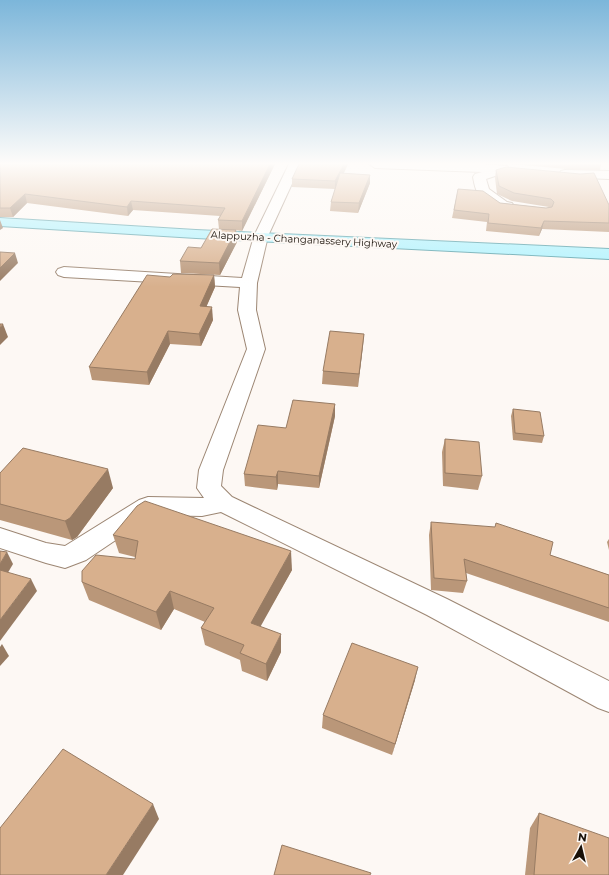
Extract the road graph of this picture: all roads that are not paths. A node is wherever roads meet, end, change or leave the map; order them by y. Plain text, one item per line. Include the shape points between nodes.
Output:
1 (275, 205) edge
2 (502, 205) edge
3 (518, 207) edge
4 (0, 222) edge
5 (261, 236) junction
6 (609, 254) edge
7 (64, 272) dead end
8 (249, 283) junction
9 (223, 503) junction
10 (0, 538) edge
11 (609, 697) edge

1 - 5 street
2 - 3 street
4 - 5 main road, Alappuzha - Changanassery Highway
5 - 6 main road, Alappuzha - Changanassery Highway
5 - 8 street
7 - 8 street
8 - 9 street via 247,310 256,348 210,476 209,488
9 - 10 street via 202,507 148,506 77,554 66,557
9 - 11 street via 437,607

